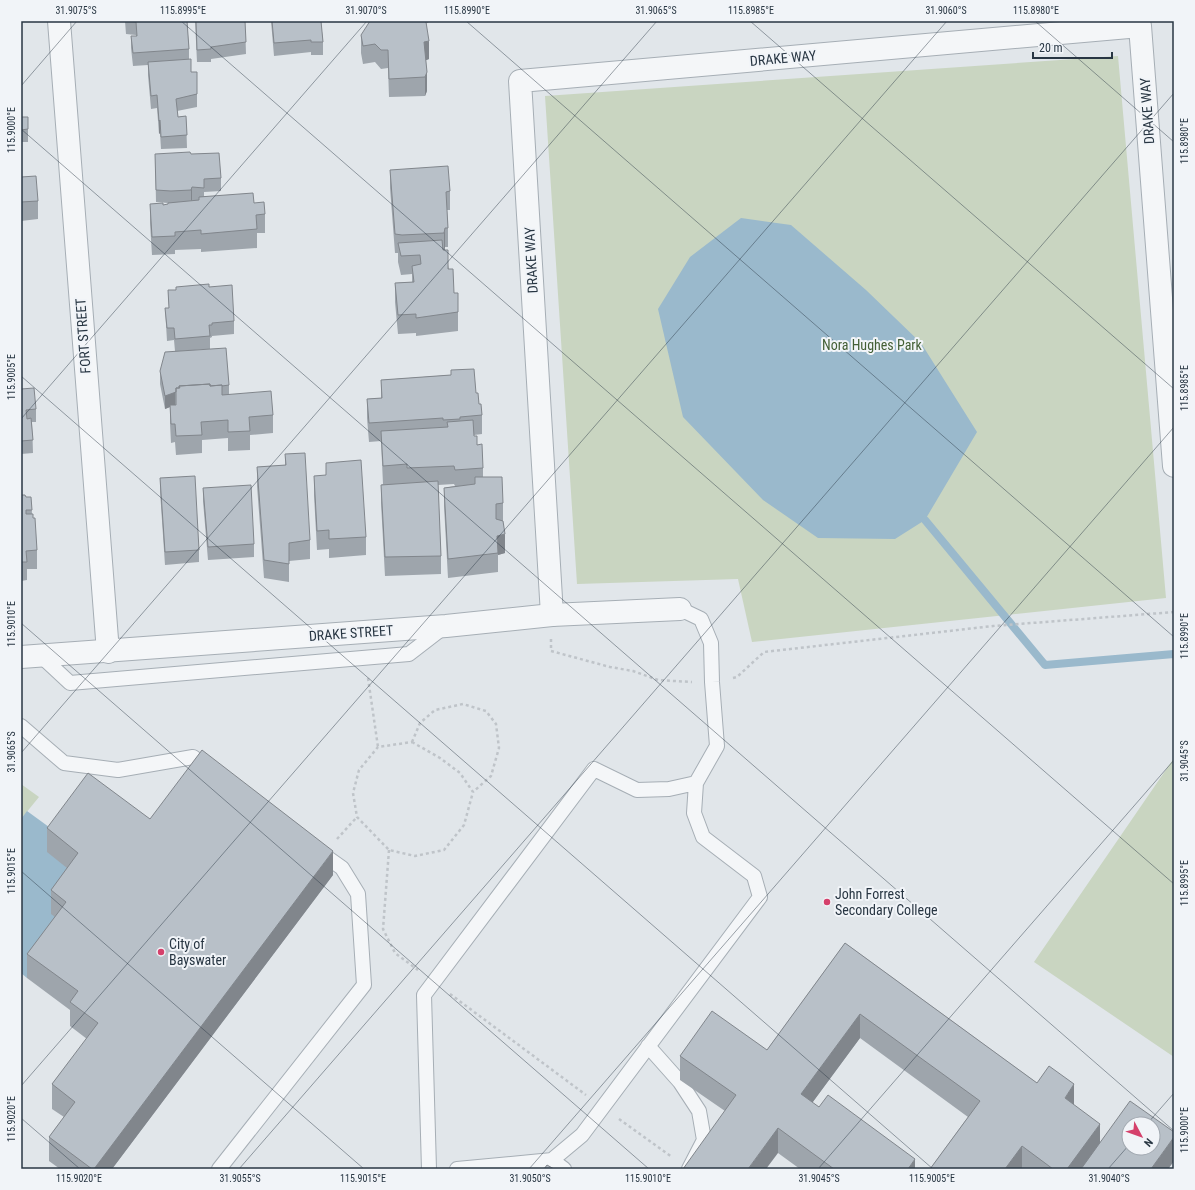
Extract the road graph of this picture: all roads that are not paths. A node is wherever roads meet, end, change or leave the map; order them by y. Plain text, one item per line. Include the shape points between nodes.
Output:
1 (59, 21) edge
2 (1174, 466) edge
3 (680, 609) joint
4 (552, 616) junction
5 (446, 626) junction
6 (108, 652) junction
7 (31, 657) edge
8 (21, 726) edge
9 (224, 780) edge
10 (696, 783) junction
11 (305, 840) edge
12 (648, 1046) junction
13 (552, 1160) junction
14 (219, 1169) edge
15 (429, 1169) edge
16 (457, 1169) edge
17 (564, 1169) edge
18 (689, 1169) edge

1 - 6 street, FORT STREET
2 - 4 street, DRAKE WAY via 1140,26 520,81
3 - 4 street, DRAKE STREET
3 - 10 lane via 701,619 711,643 717,746
4 - 5 street, DRAKE STREET
5 - 6 street, DRAKE STREET
5 - 7 lane via 409,654 70,683
6 - 7 street, DRAKE STREET
8 - 9 lane via 64,763 118,770 193,757
10 - 12 lane via 694,813 703,837 754,876 760,897
10 - 15 lane via 669,789 637,790 594,769 424,995
11 - 14 lane via 342,868 358,894 364,985
12 - 13 lane via 582,1135
12 - 18 lane via 680,1082 699,1112 704,1140
13 - 16 lane
13 - 17 lane

